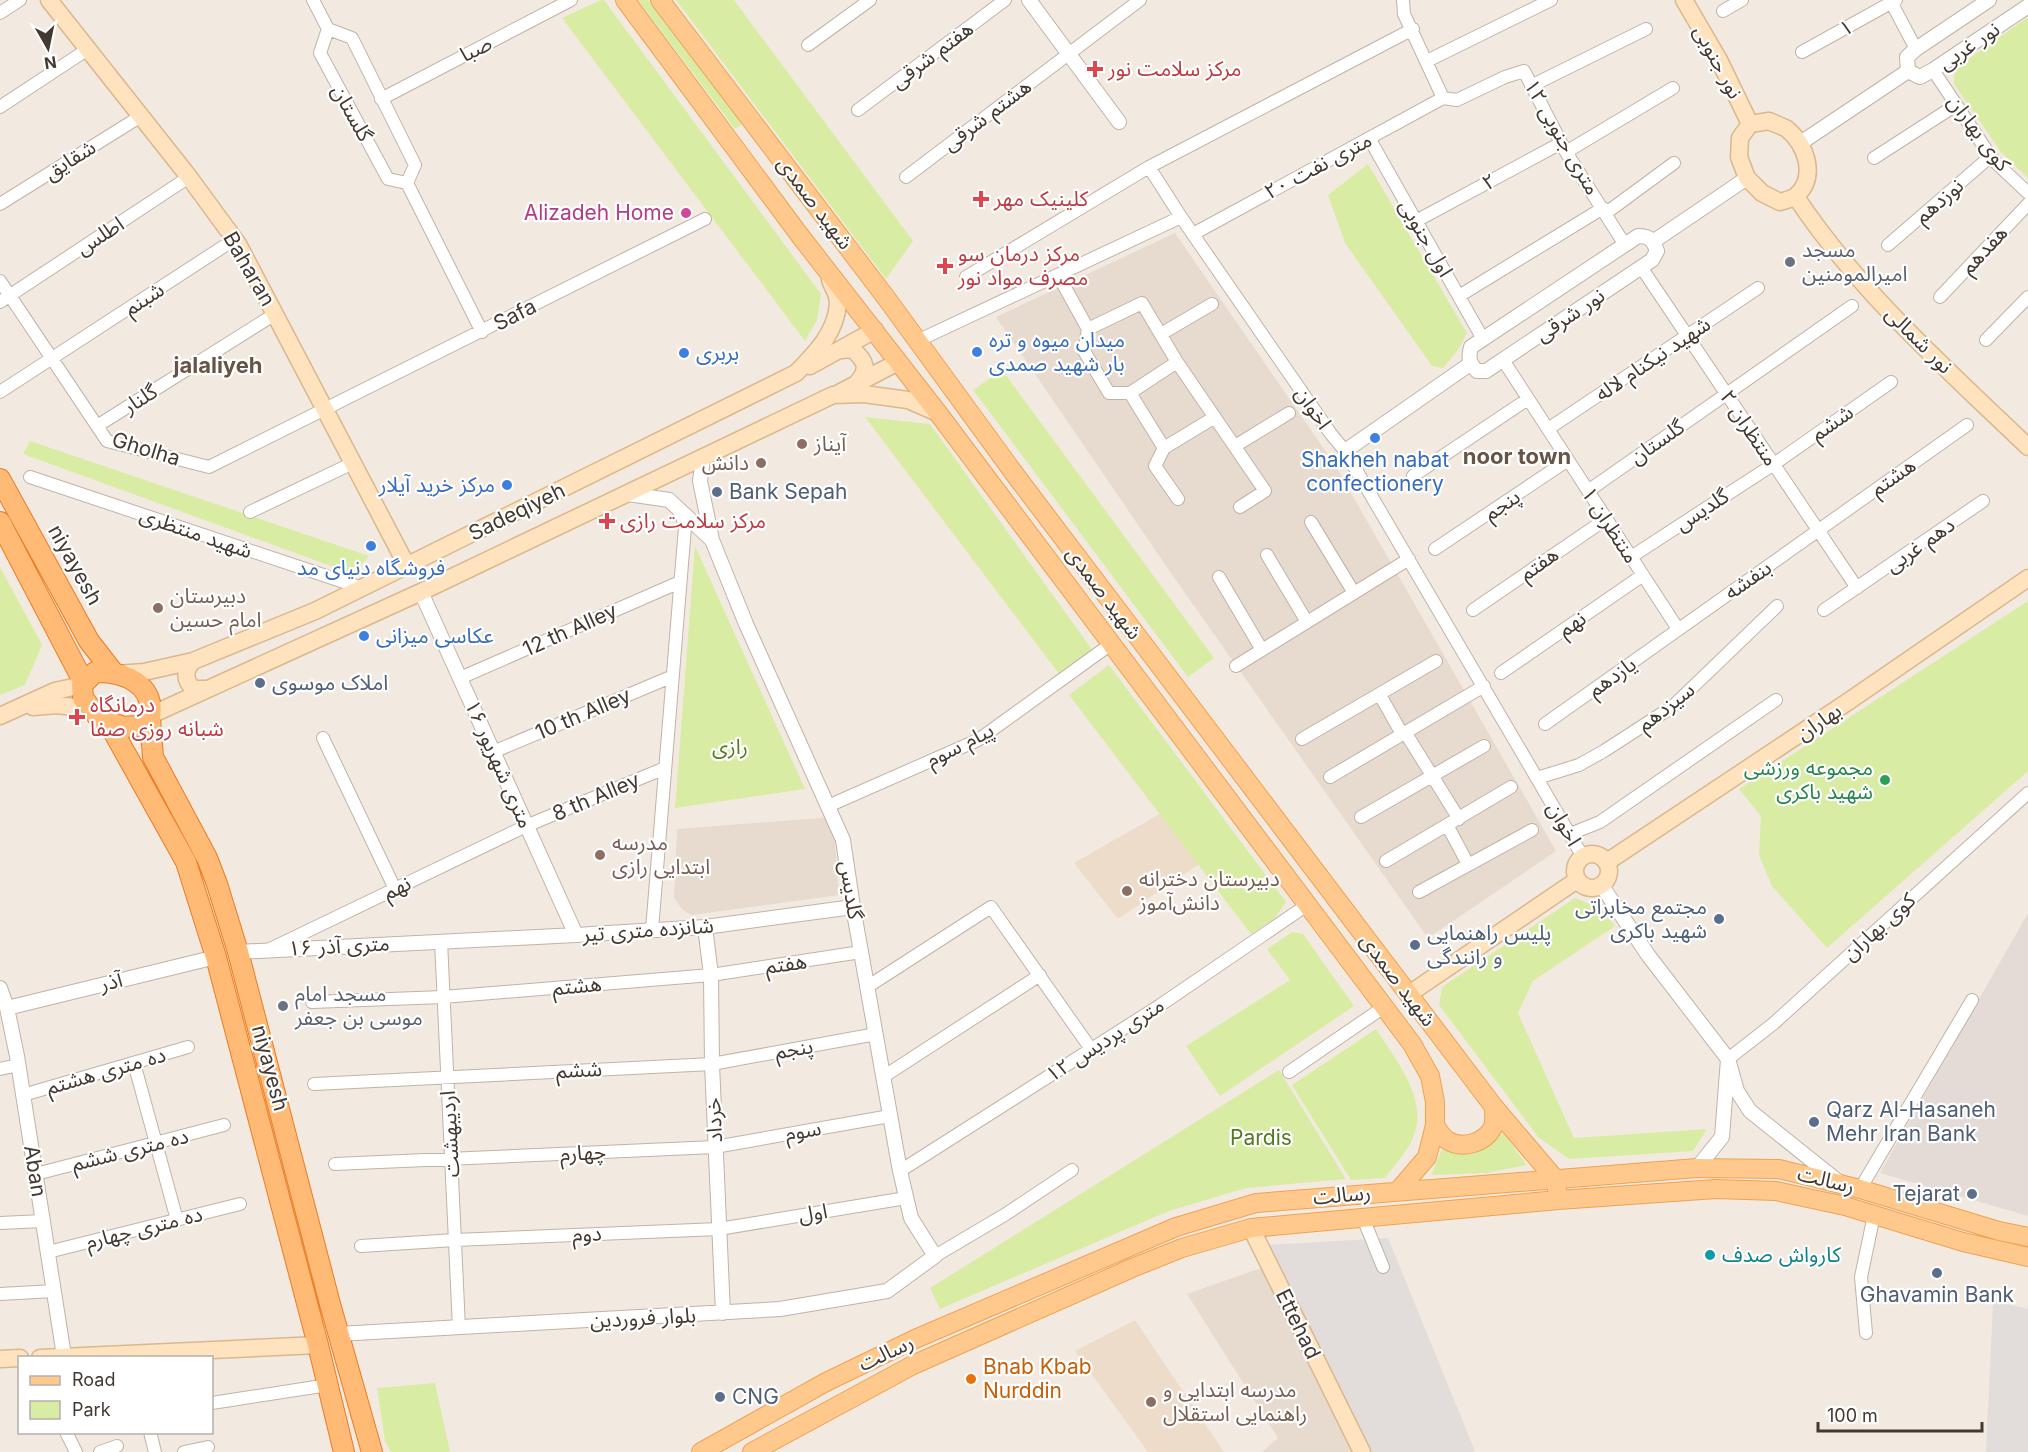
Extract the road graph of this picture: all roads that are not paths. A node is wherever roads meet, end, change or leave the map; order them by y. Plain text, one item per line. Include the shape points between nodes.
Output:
1 (20, 0) edge
2 (49, 0) edge
3 (313, 0) edge
4 (571, 0) edge
5 (625, 0) edge
6 (660, 0) edge
7 (870, 0) edge
8 (1005, 0) edge
9 (1029, 0) edge
10 (1140, 0) edge
11 (1403, 0) edge
12 (1551, 0) edge
13 (1684, 0) edge
14 (1742, 0) edge
15 (1989, 0) edge
16 (1892, 1) edge
17 (2028, 6) edge
18 (1723, 10) dead end
19 (0, 13) edge
20 (328, 29) junction
21 (1413, 29) junction
22 (1646, 29) dead end
23 (808, 45) dead end
24 (88, 49) junction
25 (1916, 49) junction
26 (1802, 52) dead end
27 (1069, 54) junction
28 (1427, 61) junction
29 (1933, 70) junction
30 (1908, 71) junction
31 (1531, 86) junction
32 (1673, 88) dead end
33 (1443, 98) junction
34 (381, 99) junction
35 (1956, 105) junction
36 (0, 107) edge
37 (858, 110) dead end
38 (141, 116) junction
39 (1119, 122) dead end
40 (1750, 124) junction
41 (761, 132) junction
42 (1369, 138) junction
43 (1799, 144) junction
44 (1563, 147) junction
45 (736, 150) junction
46 (1990, 156) junction
47 (1874, 158) dead end
48 (1674, 163) dead end
49 (1149, 167) junction
50 (189, 177) junction
51 (906, 177) dead end
52 (1748, 178) junction
53 (407, 183) junction
54 (2028, 193) edge
55 (1796, 197) junction
56 (0, 204) edge
57 (2028, 204) edge
58 (1605, 210) junction
59 (1181, 217) junction
60 (705, 219) dead end
61 (1416, 221) junction
62 (1193, 234) junction
63 (235, 239) junction
64 (1654, 241) junction
65 (1625, 245) junction
66 (1888, 245) dead end
67 (1641, 267) junction
68 (825, 268) junction
69 (1058, 275) junction
70 (966, 277) dead end
71 (0, 281) edge
72 (1758, 288) dead end
73 (1459, 296) junction
74 (1940, 297) dead end
75 (2028, 297) edge
76 (5, 299) edge
77 (1212, 304) dead end
78 (1852, 306) dead end
79 (275, 314) junction
80 (1088, 329) junction
81 (875, 330) junction
82 (482, 332) junction
83 (1161, 334) junction
84 (1687, 336) junction
85 (1483, 339) junction
86 (1986, 340) dead end
87 (917, 341) junction
88 (841, 350) junction
89 (52, 360) junction
90 (1503, 360) junction
91 (898, 362) junction
92 (1177, 362) junction
93 (1470, 364) junction
94 (796, 373) junction
95 (1891, 382) dead end
96 (855, 384) junction
97 (0, 392) edge
98 (1130, 393) junction
99 (1726, 394) junction
100 (832, 396) junction
101 (1528, 399) junction
102 (325, 411) junction
103 (938, 413) junction
104 (1289, 413) dead end
105 (1215, 417) junction
106 (1967, 425) dead end
107 (97, 426) junction
108 (1548, 429) junction
109 (1235, 446) junction
110 (2028, 447) edge
111 (1164, 448) junction
112 (1345, 451) junction
113 (703, 459) junction
114 (1568, 460) junction
115 (352, 463) junction
116 (1773, 464) junction
117 (1413, 476) dead end
118 (30, 477) dead end
119 (0, 479) edge
120 (1588, 490) junction
121 (628, 494) junction
122 (1178, 499) dead end
123 (1983, 501) dead end
124 (1240, 507) dead end
125 (680, 509) junction
126 (250, 512) dead end
127 (1606, 519) junction
128 (0, 522) edge
129 (1311, 522) dead end
130 (1818, 530) junction
131 (712, 540) junction
132 (1436, 549) dead end
133 (1267, 555) dead end
134 (1631, 557) junction
135 (1409, 559) junction
136 (407, 566) junction
137 (1643, 575) junction
138 (1219, 577) dead end
139 (2028, 578) edge
140 (680, 582) junction
141 (362, 588) junction
142 (1857, 588) junction
143 (421, 592) junction
144 (1354, 593) junction
145 (1777, 606) dead end
146 (1473, 610) dead end
147 (1824, 610) dead end
148 (1307, 622) junction
149 (1678, 629) junction
150 (1111, 644) junction
151 (1262, 650) junction
152 (193, 661) junction
153 (1436, 661) dead end
154 (1236, 666) dead end
155 (115, 673) junction
156 (1501, 673) dead end
157 (673, 676) junction
158 (460, 678) junction
159 (83, 684) junction
160 (1484, 686) junction
161 (206, 689) junction
162 (1380, 695) junction
163 (1776, 700) dead end
164 (20, 708) junction
165 (94, 713) junction
166 (0, 716) edge
167 (151, 717) junction
168 (1545, 724) dead end
169 (1210, 733) junction
170 (1404, 733) junction
171 (323, 738) dead end
172 (1302, 739) dead end
173 (1484, 746) dead end
174 (1191, 751) junction
175 (493, 752) junction
176 (665, 768) junction
177 (1238, 769) junction
178 (1432, 776) junction
179 (1330, 777) dead end
180 (1537, 778) junction
181 (1217, 786) junction
182 (1511, 787) dead end
183 (2028, 793) edge
184 (828, 806) junction
185 (1360, 817) dead end
186 (1459, 819) junction
187 (1447, 825) junction
188 (526, 826) junction
189 (1532, 830) dead end
190 (1570, 834) junction
191 (1583, 856) junction
192 (1386, 861) dead end
193 (1607, 862) junction
194 (1468, 864) junction
195 (1577, 880) junction
196 (1602, 886) junction
197 (395, 889) junction
198 (1419, 892) dead end
199 (1307, 905) junction
200 (853, 907) junction
201 (705, 927) junction
202 (652, 930) junction
203 (576, 935) junction
204 (441, 941) junction
205 (267, 950) junction
206 (238, 952) junction
207 (861, 952) junction
208 (216, 957) junction
209 (711, 975) junction
210 (1040, 975) junction
211 (867, 987) junction
212 (0, 988) edge
213 (1408, 994) junction
214 (444, 998) junction
215 (1972, 1000) dead end
216 (312, 1002) dead end
217 (1384, 1007) junction
218 (7, 1008) junction
219 (876, 1034) junction
220 (188, 1047) dead end
221 (1091, 1049) junction
222 (1728, 1059) junction
223 (134, 1063) junction
224 (712, 1064) junction
225 (19, 1065) junction
226 (0, 1069) edge
227 (1289, 1072) dead end
228 (447, 1077) junction
229 (883, 1077) junction
230 (314, 1084) dead end
231 (23, 1095) junction
232 (1494, 1107) junction
233 (890, 1116) junction
234 (224, 1125) dead end
235 (1435, 1125) junction
236 (156, 1143) junction
237 (716, 1147) junction
238 (451, 1160) junction
239 (334, 1164) dead end
240 (1697, 1168) junction
241 (1072, 1170) dead end
242 (900, 1171) junction
243 (36, 1174) junction
244 (1557, 1180) junction
245 (1841, 1184) junction
246 (1860, 1189) junction
247 (1398, 1191) junction
248 (906, 1198) junction
249 (1558, 1200) junction
250 (240, 1204) dead end
251 (1874, 1215) junction
252 (1363, 1218) junction
253 (177, 1220) junction
254 (43, 1221) junction
255 (0, 1223) edge
256 (1251, 1228) junction
257 (719, 1229) junction
258 (2028, 1237) edge
259 (455, 1240) junction
260 (361, 1246) dead end
261 (48, 1252) junction
262 (935, 1256) junction
263 (2028, 1257) edge
264 (1383, 1267) dead end
265 (54, 1291) junction
266 (0, 1294) edge
267 (723, 1313) junction
268 (459, 1328) junction
269 (1866, 1333) dead end
270 (338, 1334) junction
271 (318, 1345) junction
272 (64, 1356) edge
273 (18, 1358) edge
274 (0, 1359) edge
275 (328, 1385) junction
276 (213, 1404) edge
277 (67, 1434) edge
278 (150, 1434) edge
279 (117, 1446) dead end
280 (208, 1447) dead end
281 (76, 1452) edge
282 (100, 1452) edge
283 (155, 1452) edge
284 (184, 1452) edge
285 (344, 1452) edge
286 (372, 1452) edge
287 (702, 1452) edge
288 (752, 1452) edge
289 (1362, 1452) edge

1 - 19 street
2 - 24 main road, Baharan
3 - 20 street
4 - 34 street, صبا
5 - 45 main road, شهید صمدی
6 - 41 main road, شهید صمدی
7 - 23 street
8 - 37 street, هفتم شرقی
9 - 27 street
10 - 27 street, هشتم شرقی
11 - 21 street via 1404,14
12 - 28 street
13 - 40 main road, نور جنوبی
14 - 18 street
15 - 25 street, نور غربی
16 - 25 street
16 - 26 street, ۱
17 - 29 street, نور غربی
20 - 34 street, گلستان via 352,38
20 - 53 street, گلستان via 320,53 388,179
21 - 28 street
21 - 49 street
22 - 31 street
24 - 36 street
24 - 38 main road, Baharan
25 - 30 street, نور غربی via 1907,57
27 - 39 street
27 - 51 street, هشتم شرقی
28 - 33 street
29 - 30 street, نور غربی via 1920,76
29 - 35 street, کوی بهاران
30 - 43 street, نور غربی
31 - 33 street, ۱۲ متری جنوبی via 1524,71 1457,100
31 - 44 street, ۱۲ متری جنوبی
32 - 44 street, ۲
33 - 42 street, ۲۰ متری نفت
34 - 53 street, گلستان via 415,165
35 - 46 street, کوی بهاران
35 - 47 street
38 - 50 main road, Baharan
38 - 56 street, شقایق
40 - 43 main road via 1769,121 1786,129
40 - 52 main road via 1740,138 1739,157
41 - 45 main road
41 - 87 main road, شهید صمدی
42 - 61 street, اول جنوبی
42 - 62 street, ۲۰ متری نفت
43 - 55 main road via 1807,160 1808,181
44 - 58 street, ۱۲ متری جنوبی
44 - 61 street, ۲
45 - 68 main road, شهید صمدی
46 - 54 street, کوی بهاران
46 - 66 street, نوزدهم
48 - 58 street
49 - 59 street, اخوان
49 - 70 street
50 - 63 main road, Baharan
50 - 76 street, اطلس
52 - 55 main road via 1762,194 1780,202
52 - 64 street, نور شرقی
53 - 82 street
55 - 110 main road, نور شمالی via 1818,231 1872,293
57 - 74 street, هفدهم
58 - 65 street, ۱۲ متری جنوبی
58 - 73 street
59 - 62 street, اخوان
59 - 69 street
60 - 82 street, Safa
61 - 73 street, اول جنوبی
62 - 112 street, اخوان
63 - 79 main road, Baharan
63 - 89 street, شبنم
64 - 65 street, نور شرقی via 1638,236
64 - 67 street, نور شرقی via 1657,251
65 - 85 street, نور شرقی
67 - 84 street, منتظران ۲
67 - 90 street, نور شرقی
68 - 81 main road, شهید صمدی
68 - 94 main road, Sadeqiyeh via 838,300 832,326 819,351
69 - 80 street
69 - 87 street
71 - 76 street, Gholha
72 - 84 street, شهید نیکنام لاله
73 - 85 street, اول جنوبی
75 - 86 street
76 - 89 street, Gholha
77 - 83 street
78 - 99 street, گلستان
79 - 102 main road, Baharan
79 - 107 street, گلنار
80 - 83 street via 1142,303
80 - 98 street via 1084,351 1109,393
81 - 88 main road
81 - 91 main road, شهید صمدی
82 - 102 street, Safa
83 - 92 street
84 - 99 street, منتظران ۲
84 - 108 street, شهید نیکنام لاله
85 - 93 street, نور شرقی via 1471,347
87 - 169 main road, شهید صمدی
88 - 94 main road
88 - 96 main road via 852,349 865,365 864,376
89 - 97 street, شبنم
89 - 107 street, Gholha
90 - 93 street, نور شرقی via 1486,371 1477,371
90 - 101 street, منتظران ۱
91 - 96 main road
91 - 103 main road, شهید صمدی
92 - 98 street
92 - 105 street
93 - 112 street, نور شرقی
94 - 136 main road, Sadeqiyeh
95 - 116 street, ششم
96 - 100 main road
98 - 111 street
99 - 116 street, منتظران ۲
99 - 120 street, گلستان
100 - 103 main road, Sadeqiyeh via 864,394 908,400
100 - 113 main road, Sadeqiyeh
101 - 108 street, منتظران ۱
101 - 117 street
102 - 107 street, Gholha via 209,467 107,441
102 - 115 main road, Baharan
103 - 150 main road, شهید صمدی
104 - 109 street
105 - 109 street
105 - 111 street
106 - 130 street, هشتم
108 - 114 street, منتظران ۱
109 - 124 street via 1265,491
111 - 122 street via 1155,466
112 - 135 street, اخوان
113 - 121 main road, Sadeqiyeh
113 - 131 street via 700,482
114 - 120 street, منتظران ۱
114 - 132 street, پنجم
115 - 126 street
115 - 136 main road, Baharan
116 - 130 street, منتظران ۲
116 - 134 street, گلدیس
118 - 141 street, شهید منتظری
119 - 155 highway, niyayesh via 89,641
120 - 127 street, منتظران ۱
121 - 125 street via 669,500
121 - 143 main road, Sadeqiyeh
123 - 142 street, دهم غربی
125 - 131 street
125 - 140 street via 685,527
127 - 134 street, منتظران ۱
127 - 146 street, هفتم
128 - 159 highway
129 - 144 street
130 - 142 street, منتظران ۲
130 - 149 street, بنفشه
131 - 184 street, گلدیس
133 - 148 street
134 - 137 street, منتظران ۱
135 - 144 street
135 - 160 street, اخوان
136 - 141 main road, Sadeqiyeh
137 - 149 street, منتظران ۱
137 - 156 street, نهم
138 - 151 street
139 - 193 main road, بهاران
140 - 157 street
140 - 158 street, 12 th Alley
141 - 152 main road, Sadeqiyeh
142 - 147 street, دهم غربی
143 - 158 street, ۱۶ متری شهریور
143 - 161 main road, Sadeqiyeh
144 - 148 street
145 - 180 street, سیزدهم via 1672,707 1579,765
148 - 151 street
149 - 168 street, یازدهم
150 - 174 main road, شهید صمدی
150 - 184 street, پیام سوم via 978,740
151 - 154 street
152 - 155 main road, Sadeqiyeh via 144,672
152 - 161 main road via 187,667 188,685
153 - 162 street
155 - 159 highway via 95,672
155 - 167 highway via 134,681 147,693
157 - 175 street, 10 th Alley
157 - 176 street
158 - 175 street, ۱۶ متری شهریور
159 - 164 main road via 55,691
159 - 165 highway via 83,698
160 - 170 street
160 - 180 street, اخوان
161 - 167 main road, Sadeqiyeh
162 - 170 street
162 - 172 street
163 - 190 street via 1600,822
164 - 165 main road via 57,705
164 - 166 main road
165 - 167 highway via 123,727 137,726
165 - 208 highway, niyayesh via 113,731 186,862
167 - 206 highway, niyayesh via 153,757 207,858
169 - 174 main road via 1211,749 1203,754
169 - 177 main road, شهید صمدی
170 - 178 street
170 - 179 street
171 - 197 street
173 - 178 street
174 - 181 main road, شهید صمدی
175 - 188 street, ۱۶ متری شهریور
176 - 188 street, 8 th Alley
176 - 202 street
177 - 181 main road via 1222,767 1217,774
177 - 213 main road, شهید صمدی
178 - 185 street
178 - 186 street
180 - 190 street, اخوان
181 - 199 main road, شهید صمدی
182 - 186 street
183 - 222 street, کوی بهاران via 1773,1024
184 - 200 street, گلدیس via 843,840
186 - 187 street
187 - 192 street
187 - 194 street
188 - 197 street, نهم
188 - 203 street, ۱۶ متری شهریور
189 - 194 street
190 - 191 street, اخوان
191 - 193 main road via 1593,854
191 - 195 main road via 1575,870
193 - 196 main road via 1609,878
194 - 198 street
195 - 196 main road via 1591,889
195 - 213 main road
196 - 222 street via 1648,955
197 - 205 street, نهم
199 - 217 main road, شهید صمدی
199 - 221 street, ۱۲ متری پردیس
200 - 201 street, شانزده متری تیر
200 - 207 street, گلدیس
201 - 202 street, شانزده متری تیر
201 - 209 street, خرداد
202 - 203 street, شانزده متری تیر
203 - 204 street, شانزده متری تیر
204 - 205 street, ۱۶ متری آذر
204 - 214 street, اردیبهشت
205 - 206 street, ۱۶ متری آذر
206 - 270 highway, niyayesh
207 - 209 street, هفتم
207 - 211 street, گلدیس
208 - 218 street, آذر
208 - 271 highway, niyayesh
209 - 214 street, هشتم
209 - 224 street, خرداد
210 - 211 street via 991,907
210 - 221 street
210 - 229 street
211 - 219 street, گلدیس
212 - 218 street, Aban
213 - 232 main road, شهید صمدی
214 - 216 street
214 - 228 street, اردیبهشت
215 - 246 street
217 - 227 street
217 - 235 main road, شهید صمدی via 1430,1076 1436,1102
218 - 225 street, Aban
219 - 224 street, پنجم
219 - 229 street, گلدیس
220 - 223 street, ده متری هشتم
221 - 242 street, ۱۲ متری پردیس
222 - 240 street via 1722,1137
222 - 245 street via 1737,1090 1750,1111
223 - 231 street, ده متری هشتم
223 - 236 street
224 - 228 street, ششم
224 - 237 street, خرداد
225 - 226 street
225 - 231 street, Aban
228 - 230 street
228 - 238 street, اردیبهشت
229 - 233 street, گلدیس
231 - 243 street, Aban
232 - 235 main road via 1494,1125 1485,1137 1471,1144 1456,1145 1444,1139
232 - 244 main road, شهید صمدی
233 - 237 street, سوم
233 - 242 street, گلدیس
234 - 236 street, ده متری ششم
235 - 247 main road, شهید صمدی via 1427,1157
236 - 243 street, ده متری ششم
236 - 253 street
237 - 238 street, چهارم
237 - 257 street, خرداد
238 - 239 street
238 - 259 street, اردیبهشت
240 - 244 main road, رسالت
240 - 245 main road, رسالت via 1779,1169
241 - 262 street
242 - 248 street, گلدیس
243 - 254 street, Aban
244 - 247 main road, رسالت
244 - 249 main road
245 - 246 main road, رسالت
246 - 258 main road, رسالت
247 - 287 main road, رسالت via 1256,1203 1176,1227 915,1339 826,1382
248 - 257 street, اول
248 - 262 street, گلدیس via 911,1218
249 - 251 main road, رسالت via 1716,1189 1776,1191
249 - 252 main road, رسالت
250 - 253 street, ده متری چهارم
251 - 263 main road, رسالت
251 - 269 street via 1861,1277
252 - 256 main road, رسالت
252 - 264 street
253 - 261 street, ده متری چهارم
254 - 255 street
254 - 261 street, Aban
256 - 288 main road, رسالت via 1142,1264 913,1365
256 - 289 main road, Ettehad
257 - 259 street, دوم
257 - 267 street, خرداد
259 - 260 street
259 - 268 street, اردیبهشت
261 - 265 street, Aban
262 - 267 street, بلوار فروردین via 887,1291 780,1310
265 - 266 street
265 - 272 street, Aban
267 - 268 street, بلوار فروردین
268 - 270 street, بلوار فروردین
270 - 286 highway, niyayesh
271 - 272 main road
271 - 275 highway, niyayesh
273 - 274 main road
275 - 276 street
275 - 285 highway, niyayesh
277 - 281 street
278 - 283 street
279 - 282 street
280 - 284 street

